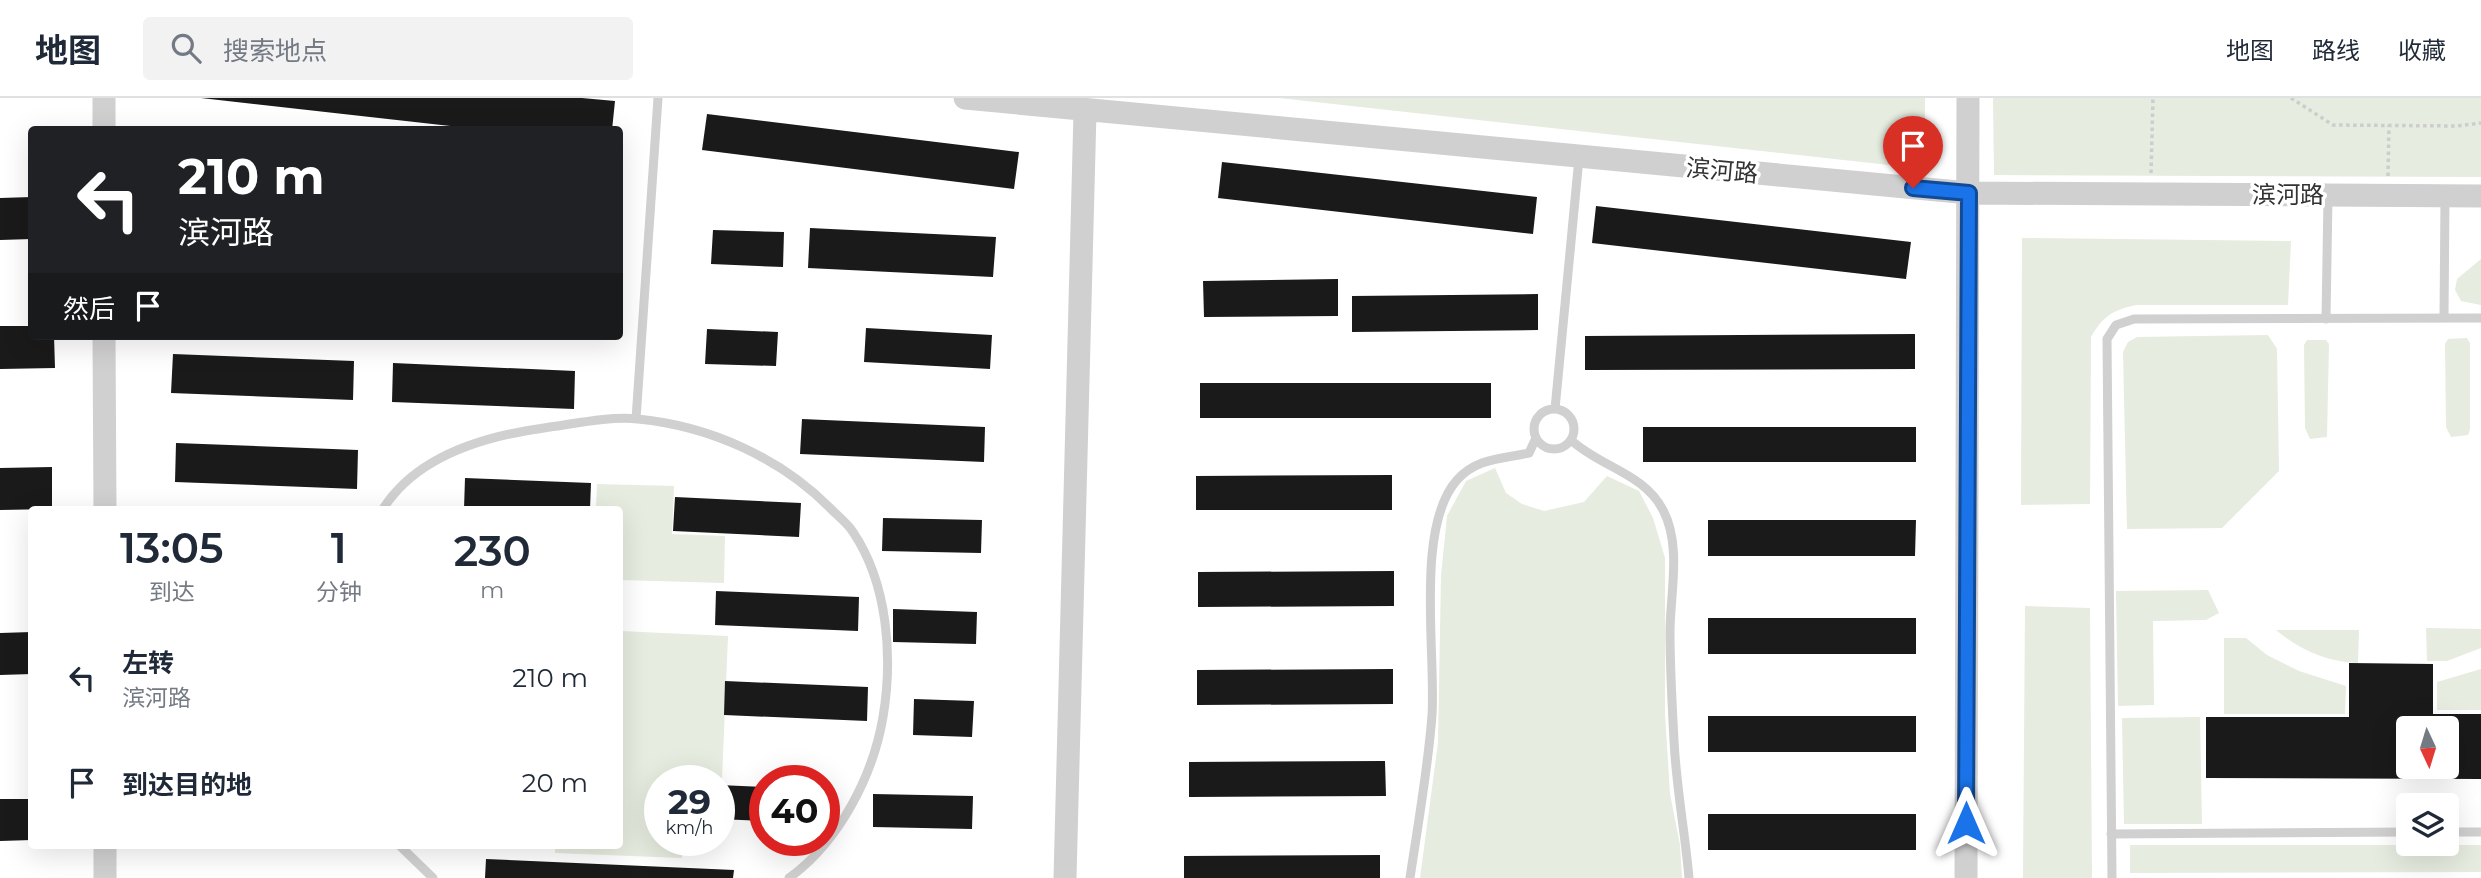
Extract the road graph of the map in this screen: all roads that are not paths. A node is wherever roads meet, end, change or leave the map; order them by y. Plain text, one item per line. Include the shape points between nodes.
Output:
1 (104, 98) edge
2 (658, 98) edge
3 (965, 98) edge
4 (1968, 98) edge
5 (1085, 112) junction
6 (104, 126) edge
7 (1579, 158) junction
8 (1969, 193) junction
9 (2328, 196) junction
10 (2445, 196) junction
11 (2481, 197) edge
12 (2444, 318) junction
13 (2481, 318) edge
14 (2326, 319) junction
15 (104, 340) edge
16 (1555, 409) junction
17 (636, 419) junction
18 (1536, 438) junction
19 (1571, 440) junction
20 (105, 506) edge
21 (386, 506) edge
22 (2396, 832) edge
23 (2459, 832) edge
24 (2481, 832) edge
25 (2111, 834) junction
26 (105, 849) edge
27 (403, 849) edge
28 (105, 878) edge
29 (433, 878) edge
30 (789, 878) edge
31 (1065, 878) edge
32 (1410, 878) edge
33 (1689, 878) edge
34 (1966, 878) edge
35 (2112, 878) edge

1 - 6 street
2 - 17 lane
3 - 5 street, 滨河路
4 - 8 street
5 - 7 street, 滨河路
5 - 31 street
7 - 8 street, 滨河路
7 - 16 lane
8 - 9 street, 滨河路
8 - 34 street
9 - 10 street, 滨河路
9 - 14 lane
10 - 11 street, 滨河路
10 - 12 lane
12 - 13 lane
12 - 14 lane
14 - 25 lane via 2134,319 2116,325 2107,339
15 - 20 street
16 - 18 lane via 1537,418
16 - 19 lane via 1573,420
17 - 21 lane via 517,432 467,444 416,474
17 - 30 lane via 720,439 778,466 812,490 853,532 875,580 887,632 888,686 879,738 861,788 833,834
18 - 19 lane via 1553,450
18 - 32 lane via 1529,453 1473,464 1455,482 1435,529 1432,714
19 - 33 lane via 1646,486 1664,512 1674,576 1670,634 1674,742
22 - 25 lane
23 - 24 lane
25 - 35 lane
26 - 28 street
27 - 29 lane

